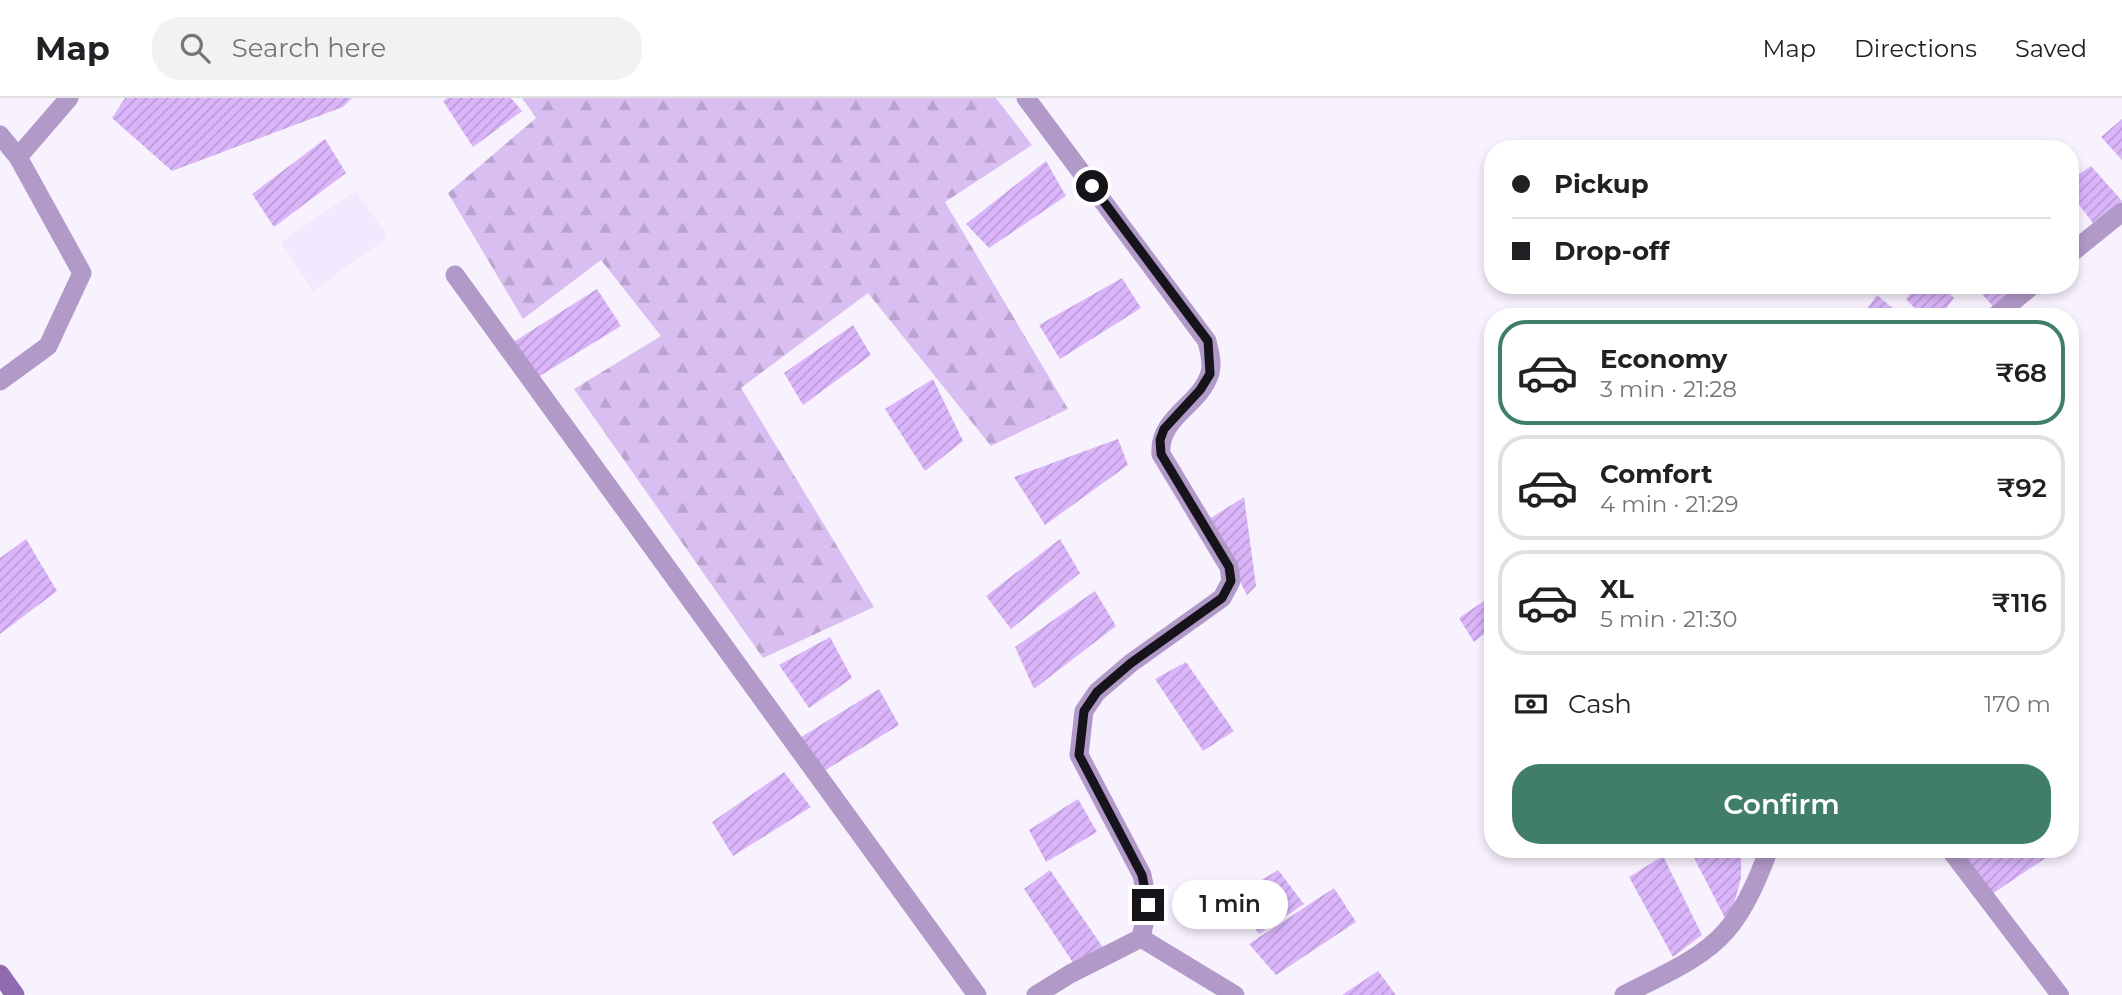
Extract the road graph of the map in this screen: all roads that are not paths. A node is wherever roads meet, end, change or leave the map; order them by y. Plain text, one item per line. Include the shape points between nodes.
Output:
1 (69, 98) edge
2 (1026, 98) edge
3 (0, 135) edge
4 (18, 157) junction
5 (2122, 212) edge
6 (2079, 247) edge
7 (455, 275) dead end
8 (2022, 294) edge
9 (2005, 308) edge
10 (0, 381) edge
11 (1765, 858) edge
12 (1956, 858) edge
13 (1142, 938) junction
14 (0, 974) edge
15 (15, 995) edge
16 (977, 995) edge
17 (1036, 995) edge
18 (1235, 995) edge
19 (1624, 995) edge
20 (2060, 995) edge

1 - 4 street
2 - 13 street via 1208,341 1211,359 1210,374 1200,390 1164,429 1161,454 1229,567 1231,581 1222,598 1131,663 1097,692 1084,711 1079,755 1142,875 1148,905
3 - 4 street
4 - 10 street via 82,272 48,346
5 - 6 street
7 - 16 street
8 - 9 street
11 - 19 street via 1726,931 1686,962
12 - 20 lane
13 - 17 street
13 - 18 street
14 - 15 main road

